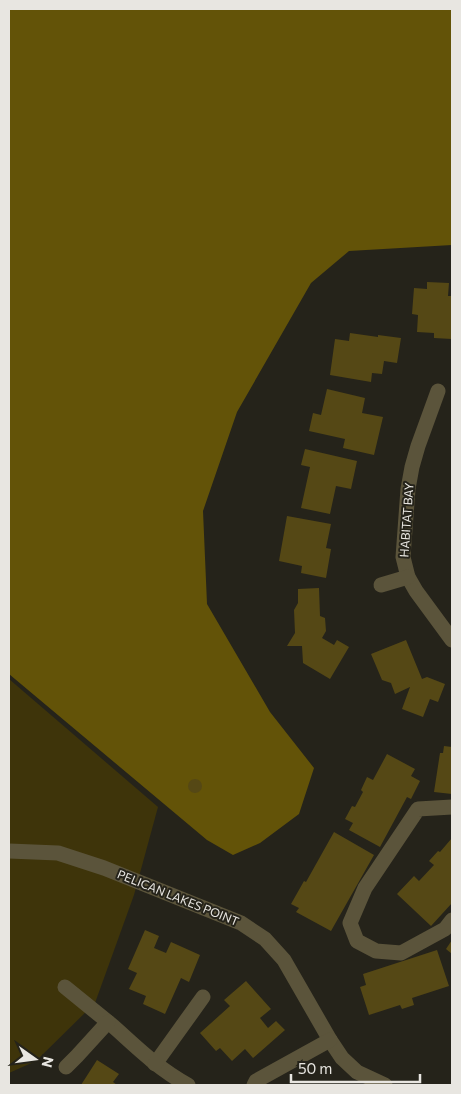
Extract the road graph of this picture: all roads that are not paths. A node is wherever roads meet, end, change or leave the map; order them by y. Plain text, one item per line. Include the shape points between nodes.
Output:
1 (438, 391) dead end
2 (408, 577) junction
3 (381, 585) dead end
4 (452, 640) edge
5 (452, 807) edge
6 (9, 850) edge
7 (452, 920) edge
8 (65, 987) dead end
9 (204, 997) dead end
10 (108, 1022) junction
11 (330, 1040) junction
12 (155, 1064) junction
13 (66, 1067) dead end
14 (361, 1081) edge
15 (188, 1085) edge
16 (254, 1085) edge
17 (385, 1085) edge

1 - 2 street, HABITAT BAY via 418,446 408,489 403,557
2 - 3 street
2 - 4 street, HABITAT BAY
5 - 7 street via 418,809 364,888 350,923 357,941 376,951 401,953 445,929
6 - 11 street, PELICAN LAKES POINT via 58,853 241,923 265,939 284,960
8 - 10 street
9 - 12 street
10 - 12 street
10 - 13 street
11 - 14 street, PELICAN LAKES POINT
11 - 16 street
12 - 15 street
14 - 17 street, PELICAN LAKES POINT

